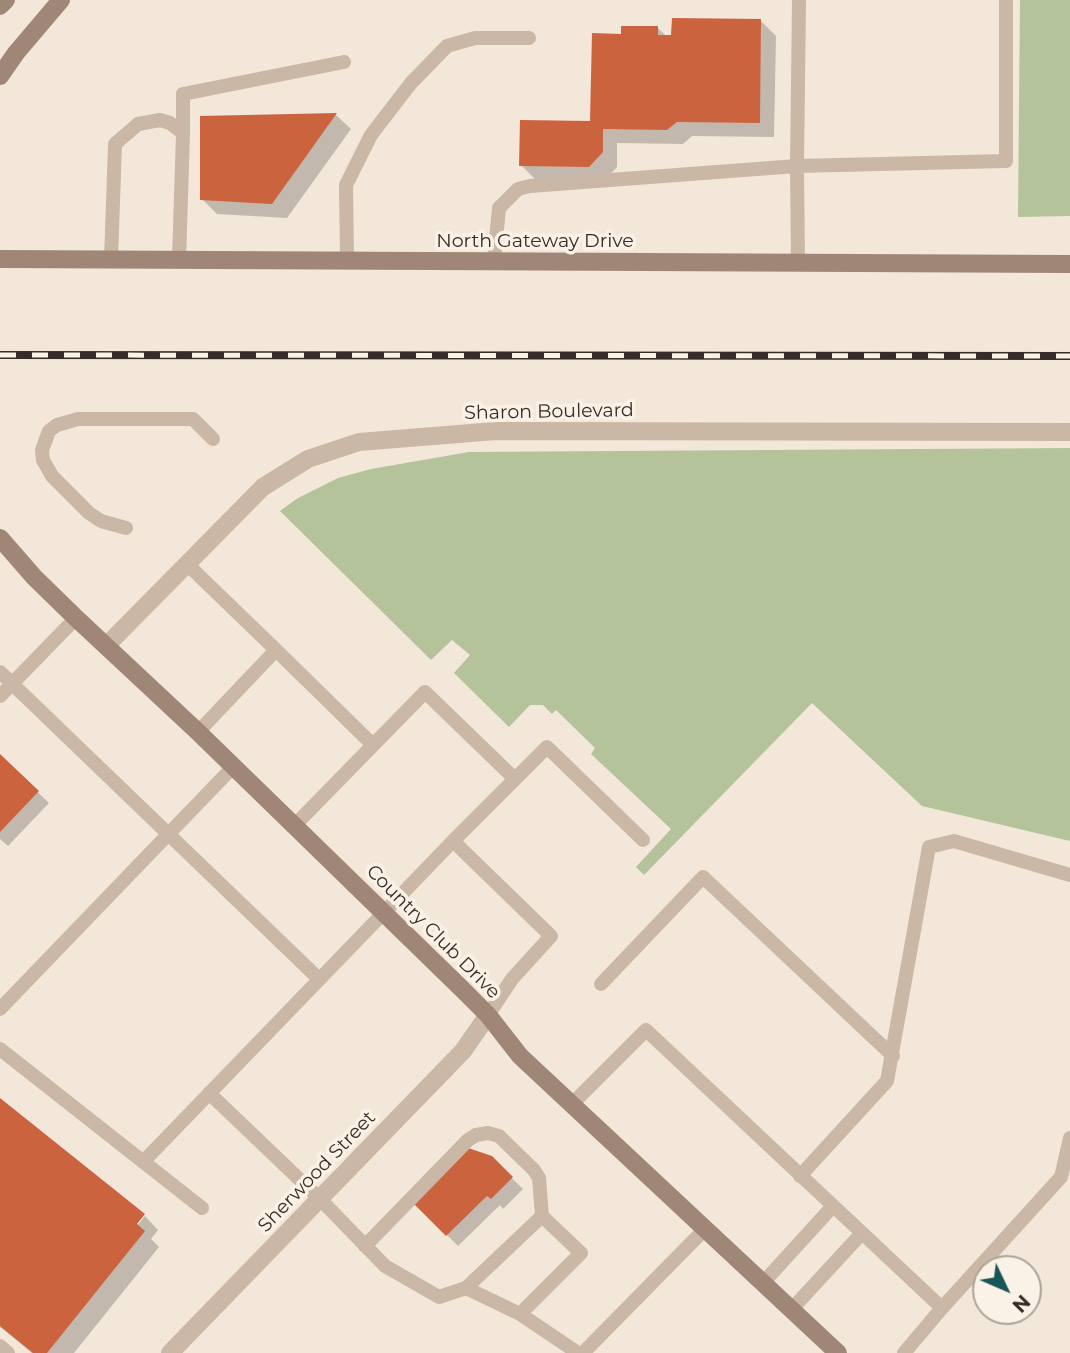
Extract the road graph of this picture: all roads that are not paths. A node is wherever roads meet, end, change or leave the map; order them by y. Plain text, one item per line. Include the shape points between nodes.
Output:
1 (6, 0) edge
2 (61, 0) edge
3 (799, 0) edge
4 (1006, 0) edge
5 (0, 6) edge
6 (529, 38) dead end
7 (344, 62) dead end
8 (0, 76) edge
9 (183, 133) junction
10 (797, 166) junction
11 (0, 258) edge
12 (111, 260) junction
13 (179, 260) junction
14 (347, 261) junction
15 (494, 261) junction
16 (798, 263) junction
17 (1070, 264) edge
18 (1070, 432) edge
19 (213, 439) dead end
20 (126, 528) dead end
21 (0, 538) edge
22 (187, 564) junction
23 (76, 618) junction
24 (106, 646) junction
25 (276, 650) junction
26 (0, 672) edge
27 (12, 683) junction
28 (0, 696) edge
29 (198, 732) junction
30 (373, 745) junction
31 (233, 766) junction
32 (515, 779) junction
33 (295, 825) junction
34 (169, 834) junction
35 (643, 840) dead end
36 (453, 841) junction
37 (1070, 875) edge
38 (383, 911) junction
39 (318, 978) junction
40 (601, 985) dead end
41 (0, 1009) edge
42 (488, 1015) junction
43 (0, 1049) edge
44 (892, 1056) junction
45 (209, 1093) junction
46 (572, 1104) junction
47 (1070, 1138) edge
48 (143, 1162) junction
49 (800, 1176) junction
50 (320, 1199) junction
51 (833, 1206) junction
52 (202, 1208) dead end
53 (542, 1216) junction
54 (705, 1230) junction
55 (862, 1233) junction
56 (365, 1246) junction
57 (762, 1284) junction
58 (466, 1288) junction
59 (942, 1308) junction
60 (790, 1310) junction
61 (520, 1314) junction
62 (0, 1346) edge
63 (8, 1353) edge
64 (170, 1353) edge
65 (580, 1353) edge
66 (838, 1353) edge
67 (904, 1353) edge

1 - 5 main road
2 - 8 main road
3 - 10 lane
4 - 10 lane via 1006,160
6 - 14 lane via 475,38 447,46 411,83 370,135 346,185
7 - 9 lane via 183,94
9 - 12 lane via 160,120 138,124 115,144
9 - 13 lane
10 - 15 lane via 518,189 499,208
10 - 16 lane
11 - 12 main road, North Gateway Drive
12 - 13 main road, North Gateway Drive
13 - 14 main road, North Gateway Drive
14 - 15 main road, North Gateway Drive
15 - 16 main road, North Gateway Drive
16 - 17 main road, North Gateway Drive
18 - 22 street, Sharon Boulevard via 496,431 359,442 308,459 263,487
19 - 20 lane via 193,419 79,419 50,431 41,450 52,476 100,521
21 - 23 main road, Country Club Drive
22 - 24 street, Sharon Boulevard
22 - 25 lane
23 - 24 main road, Country Club Drive
23 - 27 lane
24 - 29 main road, Country Club Drive
25 - 29 lane
25 - 30 lane
26 - 27 lane
27 - 28 lane
27 - 34 lane
29 - 31 main road, Country Club Drive
30 - 32 lane via 425,692
30 - 33 lane
31 - 33 main road, Country Club Drive
31 - 34 lane
32 - 35 lane via 547,747
32 - 36 lane
33 - 38 main road, Country Club Drive
34 - 39 lane
34 - 41 lane
36 - 38 lane
36 - 42 lane via 551,936 512,979
37 - 44 lane via 954,841 929,847
38 - 39 lane
38 - 42 main road, Country Club Drive
39 - 45 lane
40 - 44 lane via 703,877
42 - 46 main road, Country Club Drive via 520,1056
42 - 50 street, Sherwood Street via 463,1051
43 - 48 lane
44 - 49 lane via 887,1081
45 - 48 lane
45 - 50 lane
46 - 49 lane via 646,1030
46 - 54 main road, Country Club Drive
47 - 59 lane via 1060,1177
48 - 52 lane
49 - 51 lane
50 - 56 lane
50 - 64 street, Sherwood Street
51 - 55 lane
51 - 57 lane
53 - 56 lane via 539,1178 534,1170 499,1136 476,1135
53 - 58 lane
53 - 61 lane via 581,1253
54 - 57 main road, Country Club Drive
54 - 65 lane
55 - 59 lane
55 - 60 lane
56 - 58 lane via 385,1266 439,1297
57 - 60 main road, Country Club Drive
58 - 61 lane
59 - 67 lane
60 - 66 main road, Country Club Drive
61 - 65 lane
62 - 63 lane

